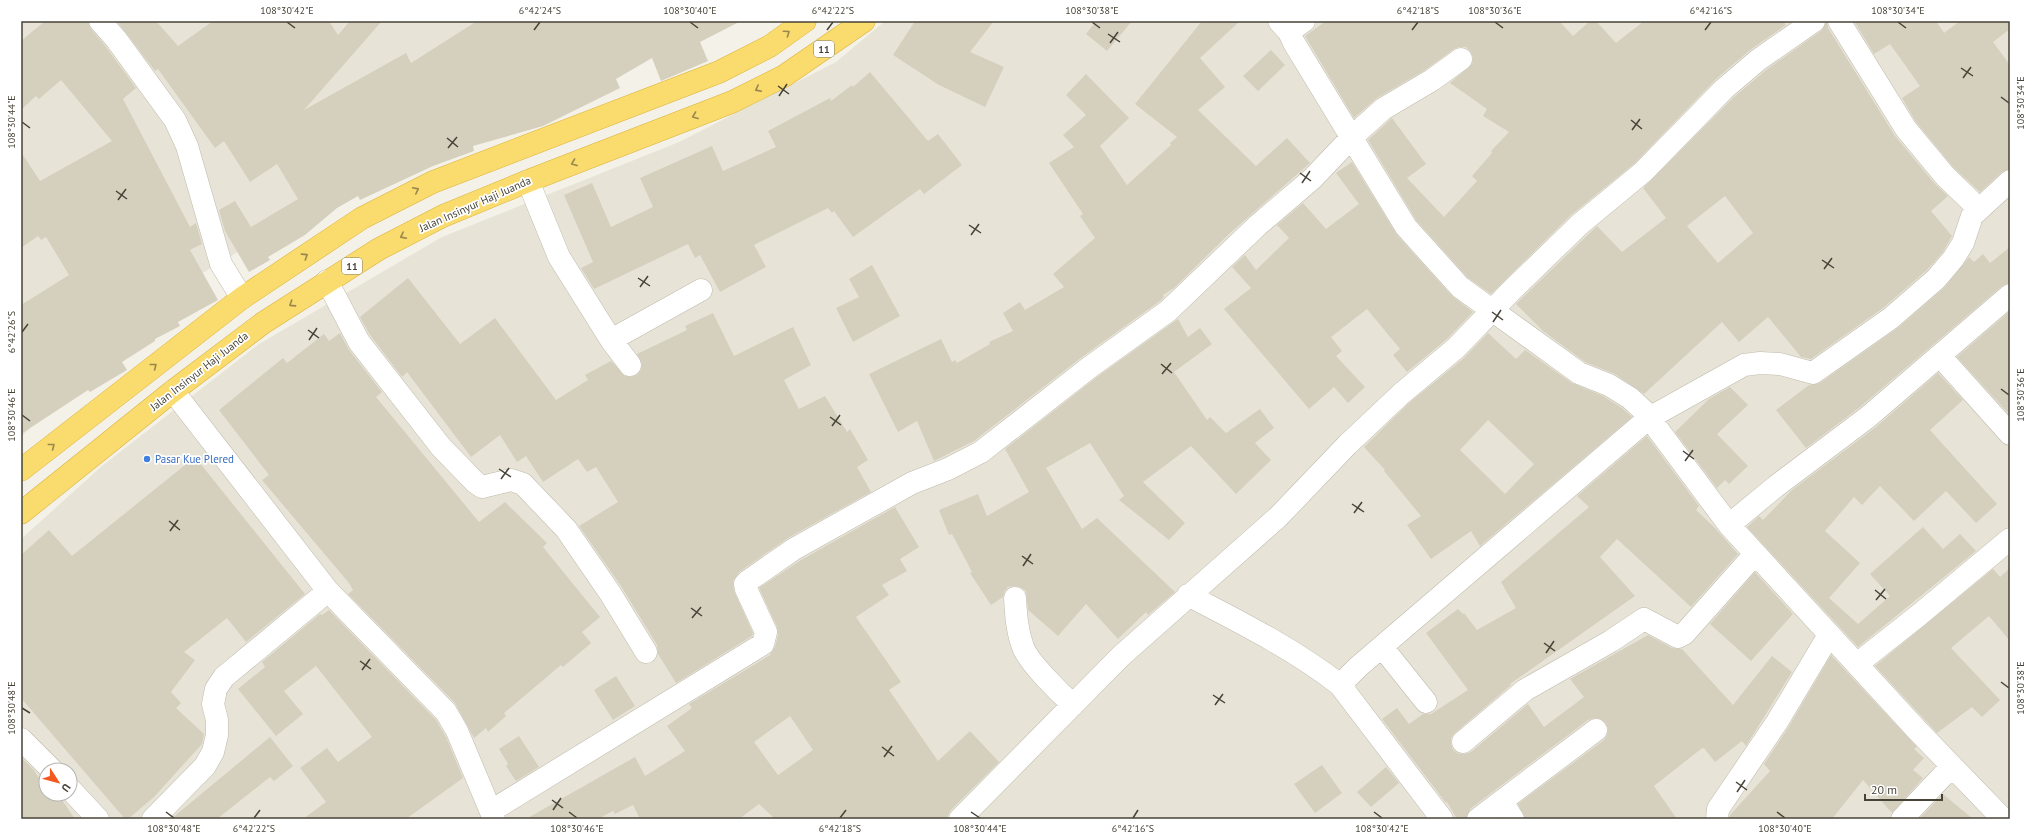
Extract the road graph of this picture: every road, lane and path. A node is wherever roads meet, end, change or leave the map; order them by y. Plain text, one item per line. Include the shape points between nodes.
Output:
1 (100, 21) edge
2 (805, 21) edge
3 (864, 21) edge
4 (1814, 21) edge
5 (1839, 21) edge
6 (1291, 25) edge
7 (1461, 59) dead end
8 (1352, 138) junction
9 (528, 181) junction
10 (2010, 181) edge
11 (1979, 209) junction
12 (328, 281) junction
13 (701, 290) dead end
14 (2010, 295) edge
15 (242, 298) junction
16 (1492, 310) junction
17 (611, 340) junction
18 (1940, 356) junction
19 (630, 365) dead end
20 (173, 391) junction
21 (1649, 418) junction
22 (2010, 434) edge
23 (21, 470) edge
24 (21, 513) edge
25 (1729, 525) junction
26 (2010, 539) edge
27 (1755, 554) junction
28 (328, 592) junction
29 (1188, 595) junction
30 (1015, 598) dead end
31 (1829, 635) junction
32 (1382, 646) junction
33 (646, 652) dead end
34 (1857, 664) junction
35 (1340, 685) junction
36 (1426, 702) dead end
37 (1073, 705) junction
38 (1596, 730) dead end
39 (21, 739) edge
40 (1463, 742) dead end
41 (44, 762) edge
42 (1952, 766) junction
43 (78, 798) edge
44 (1508, 810) edge
45 (493, 815) edge
46 (98, 819) edge
47 (152, 819) edge
48 (960, 819) edge
49 (1442, 819) edge
50 (1478, 819) edge
51 (1718, 819) edge
52 (1902, 819) edge
53 (2003, 819) edge

1 - 15 street via 175,120 187,146 220,264
15 -> 2 highway via 362,218 433,182 719,72 770,46
3 -> 9 highway, Jalan Insinyur Haji Juanda / 11 via 784,76 732,102
4 - 16 street via 1758,60 1724,90 1643,172 1580,224
5 - 11 street via 1906,129 1945,176
6 - 8 street via 1294,43
7 - 8 street via 1432,80 1383,109
8 - 16 street via 1406,227 1460,287
8 - 45 street via 1312,179 1258,224 1168,312 1090,366 981,452 912,483 794,549 748,581 745,584 746,589 766,632 763,644
9 -> 12 highway, Jalan Insinyur Haji Juanda / 11 via 444,216 379,249
9 - 17 street via 559,257
10 - 11 street
11 - 21 street via 1972,216 1963,243 1936,279 1891,318 1822,368 1814,373 1780,364 1744,365
12 -> 20 highway, Jalan Insinyur Haji Juanda / 11 via 263,323
12 - 33 street via 359,342 441,447 482,486 511,480 523,484 566,529
13 - 17 street
14 - 18 street
23 -> 15 highway
16 - 21 street via 1580,373 1630,398
16 - 29 street via 1456,348 1401,394 1347,445 1278,517
17 - 19 street
18 - 22 street
18 - 25 street via 1868,417
20 - 24 highway, Jalan Insinyur Haji Juanda / 11
20 - 28 street
21 - 25 street
21 - 32 street
25 - 27 street
26 - 34 street
27 - 31 street
27 - 40 street via 1684,634 1678,637 1644,619 1525,690
28 - 45 street via 446,712 457,731
28 - 47 street via 224,677 216,689 213,704 217,720 213,752 205,766
29 - 35 street via 1259,632 1307,661
29 - 37 street via 1121,656
30 - 37 street via 1017,627 1023,648
31 - 34 street
31 - 51 street via 1777,722 1718,809
32 - 35 street
32 - 36 street
34 - 42 street
35 - 49 street
37 - 48 street
38 - 44 street
39 - 41 street
42 - 52 street
42 - 53 street
43 - 46 street
44 - 50 street

